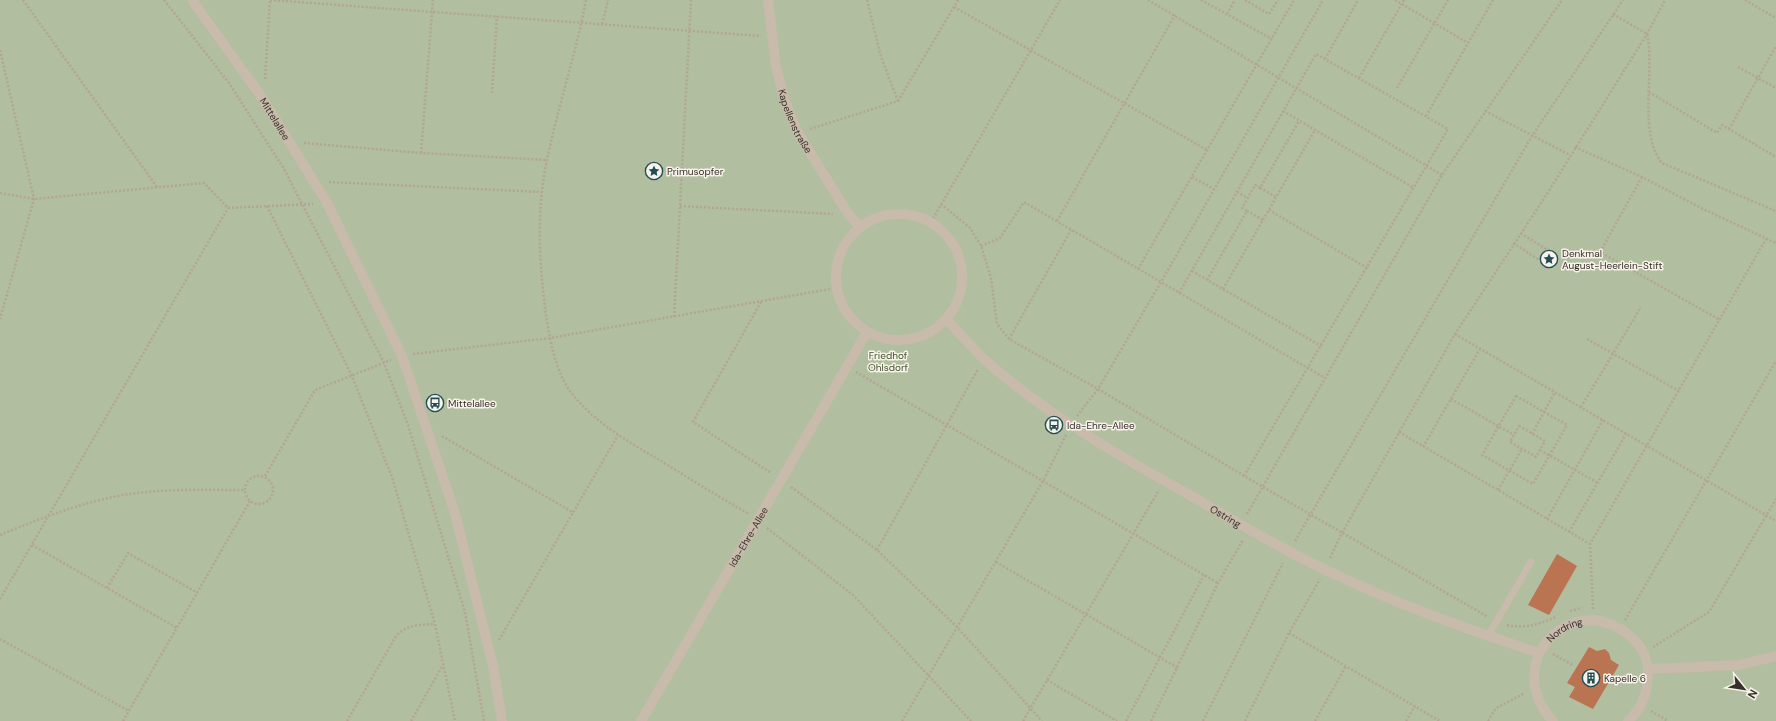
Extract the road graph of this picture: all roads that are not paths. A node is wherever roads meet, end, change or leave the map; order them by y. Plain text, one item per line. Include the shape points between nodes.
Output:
1 (192, 0) edge
2 (768, 0) edge
3 (860, 227) junction
4 (946, 319) junction
5 (867, 332) junction
6 (1531, 562) dead end
7 (1488, 636) junction
8 (1541, 650) junction
9 (1776, 656) edge
10 (1648, 669) junction
11 (502, 721) edge
12 (640, 721) edge
13 (1553, 721) edge
14 (1628, 721) edge

1 - 11 street, Mittelallee via 264,99 327,203 402,356 455,513 490,656
2 - 3 street, Kapellenstraße via 778,74 786,104 798,133 849,215
3 - 4 street via 876,217 895,214 915,215 931,222 949,238 959,257 962,278 958,300
3 - 5 street via 848,239 840,254 836,288 842,306 853,321
4 - 5 street via 930,332 909,340 888,340
4 - 7 street, Ostring via 984,359 1031,397 1165,481 1325,570
5 - 12 street, Ida-Ehre-Allee
6 - 7 lane
7 - 8 street, Ostring
8 - 10 street, Nordring via 1552,636 1564,627 1593,620 1621,628 1644,653
8 - 13 street, Nordring via 1534,670 1535,689 1539,701
9 - 10 street via 1739,665
10 - 14 street, Nordring via 1648,688 1641,706

